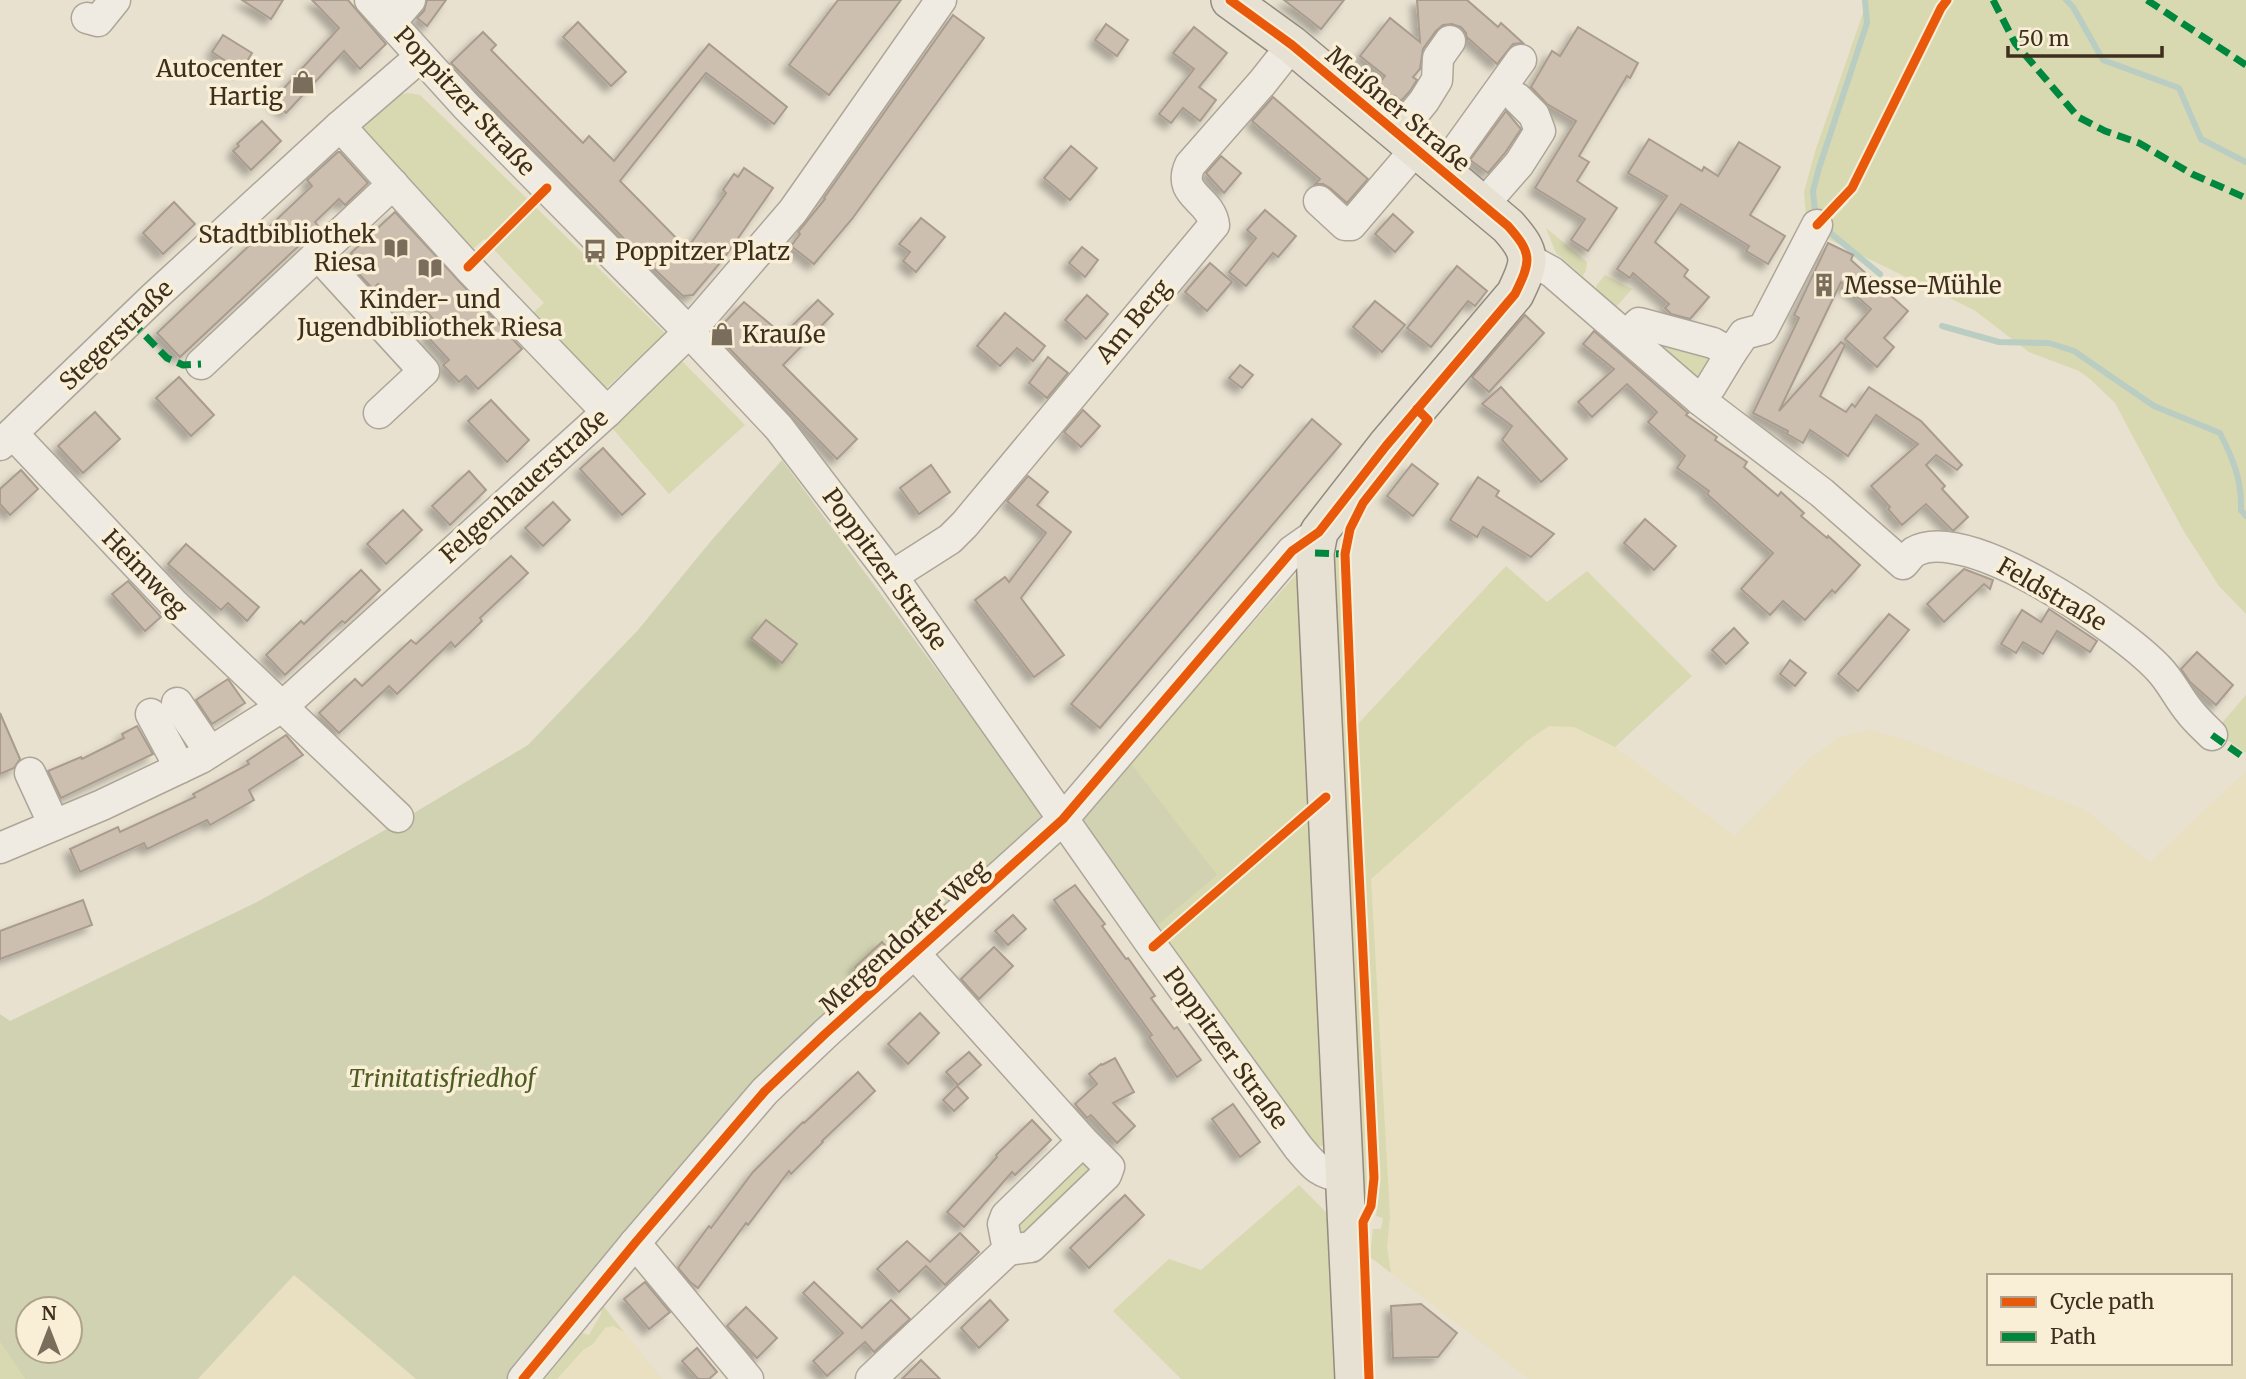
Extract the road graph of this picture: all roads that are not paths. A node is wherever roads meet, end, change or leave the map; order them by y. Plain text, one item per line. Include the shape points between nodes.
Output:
1 (115, 0) edge
2 (370, 0) edge
3 (941, 0) edge
4 (1230, 0) edge
5 (400, 11) edge
6 (87, 18) dead end
7 (1450, 41) dead end
8 (1292, 46) junction
9 (419, 57) junction
10 (1521, 60) dead end
11 (1517, 98) dead end
12 (340, 126) junction
13 (1418, 151) junction
14 (393, 184) junction
15 (1319, 201) dead end
16 (1483, 205) junction
17 (1817, 225) dead end
18 (317, 254) junction
19 (1528, 259) junction
20 (688, 332) junction
21 (1627, 335) junction
22 (1731, 353) junction
23 (201, 364) dead end
24 (1700, 400) junction
25 (379, 412) dead end
26 (607, 412) junction
27 (6, 439) edge
28 (1319, 532) junction
29 (892, 576) junction
30 (283, 706) junction
31 (2212, 735) dead end
32 (210, 752) junction
33 (180, 768) junction
34 (30, 773) dead end
35 (398, 817) dead end
36 (1063, 819) junction
37 (54, 825) junction
38 (0, 848) edge
39 (915, 954) junction
40 (1083, 1141) junction
41 (1344, 1177) junction
42 (635, 1243) junction
43 (1008, 1250) junction
44 (523, 1379) edge
45 (748, 1379) edge
46 (871, 1379) edge
47 (1354, 1379) edge

1 - 6 street via 98,21
2 - 5 street, Poppitzer Straße
3 - 20 street, Felgenhauerstraße via 793,211
4 - 8 main road, Meißner Straße
5 - 9 street, Poppitzer Straße
7 - 13 street via 1438,58 1437,80 1424,101
8 - 13 main road, Meißner Straße
8 - 29 street, Am Berg via 1186,172 1188,189 1213,215 1214,225 965,524 950,539
9 - 12 street, Stegerstraße
9 - 20 street, Poppitzer Straße
10 - 13 street
11 - 16 street via 1534,115 1540,131 1519,164
12 - 14 street
12 - 27 street, Stegerstraße via 235,210 154,297
13 - 15 street via 1351,225 1345,225
13 - 16 main road, Meißner Straße
14 - 18 street
14 - 26 street
16 - 19 main road, Meißner Straße via 1524,243
17 - 22 street via 1763,329 1744,334
18 - 23 street
18 - 25 street via 424,370
19 - 21 street, Feldstraße via 1552,272
19 - 28 main road via 1514,294
20 - 26 street, Felgenhauerstraße
20 - 29 street, Poppitzer Straße via 779,428
21 - 22 street via 1639,323 1713,343
21 - 24 street, Feldstraße
22 - 24 street
24 - 31 street, Feldstraße via 1822,494 1903,564 1914,552 1936,547 1984,555 2096,618 2161,670
26 - 30 street, Felgenhauerstraße
27 - 30 street, Heimweg
28 - 36 street, Mergendorfer Weg via 1292,551
28 - 41 main road via 1315,553
29 - 36 street, Poppitzer Straße
30 - 32 street, Felgenhauerstraße
30 - 35 street, Heimweg
32 - 33 street, Felgenhauerstraße
32 - 33 street via 164,708
33 - 37 street, Felgenhauerstraße
34 - 37 street
36 - 39 street, Mergendorfer Weg
36 - 41 street, Poppitzer Straße via 1298,1147 1314,1167
37 - 38 street, Felgenhauerstraße
39 - 40 street
39 - 42 street, Mergendorfer Weg via 765,1091
40 - 43 street via 1006,1216
40 - 43 street via 1109,1167 1106,1175 1031,1247
41 - 47 main road
42 - 44 street, Mergendorfer Weg
42 - 45 street
43 - 46 street

